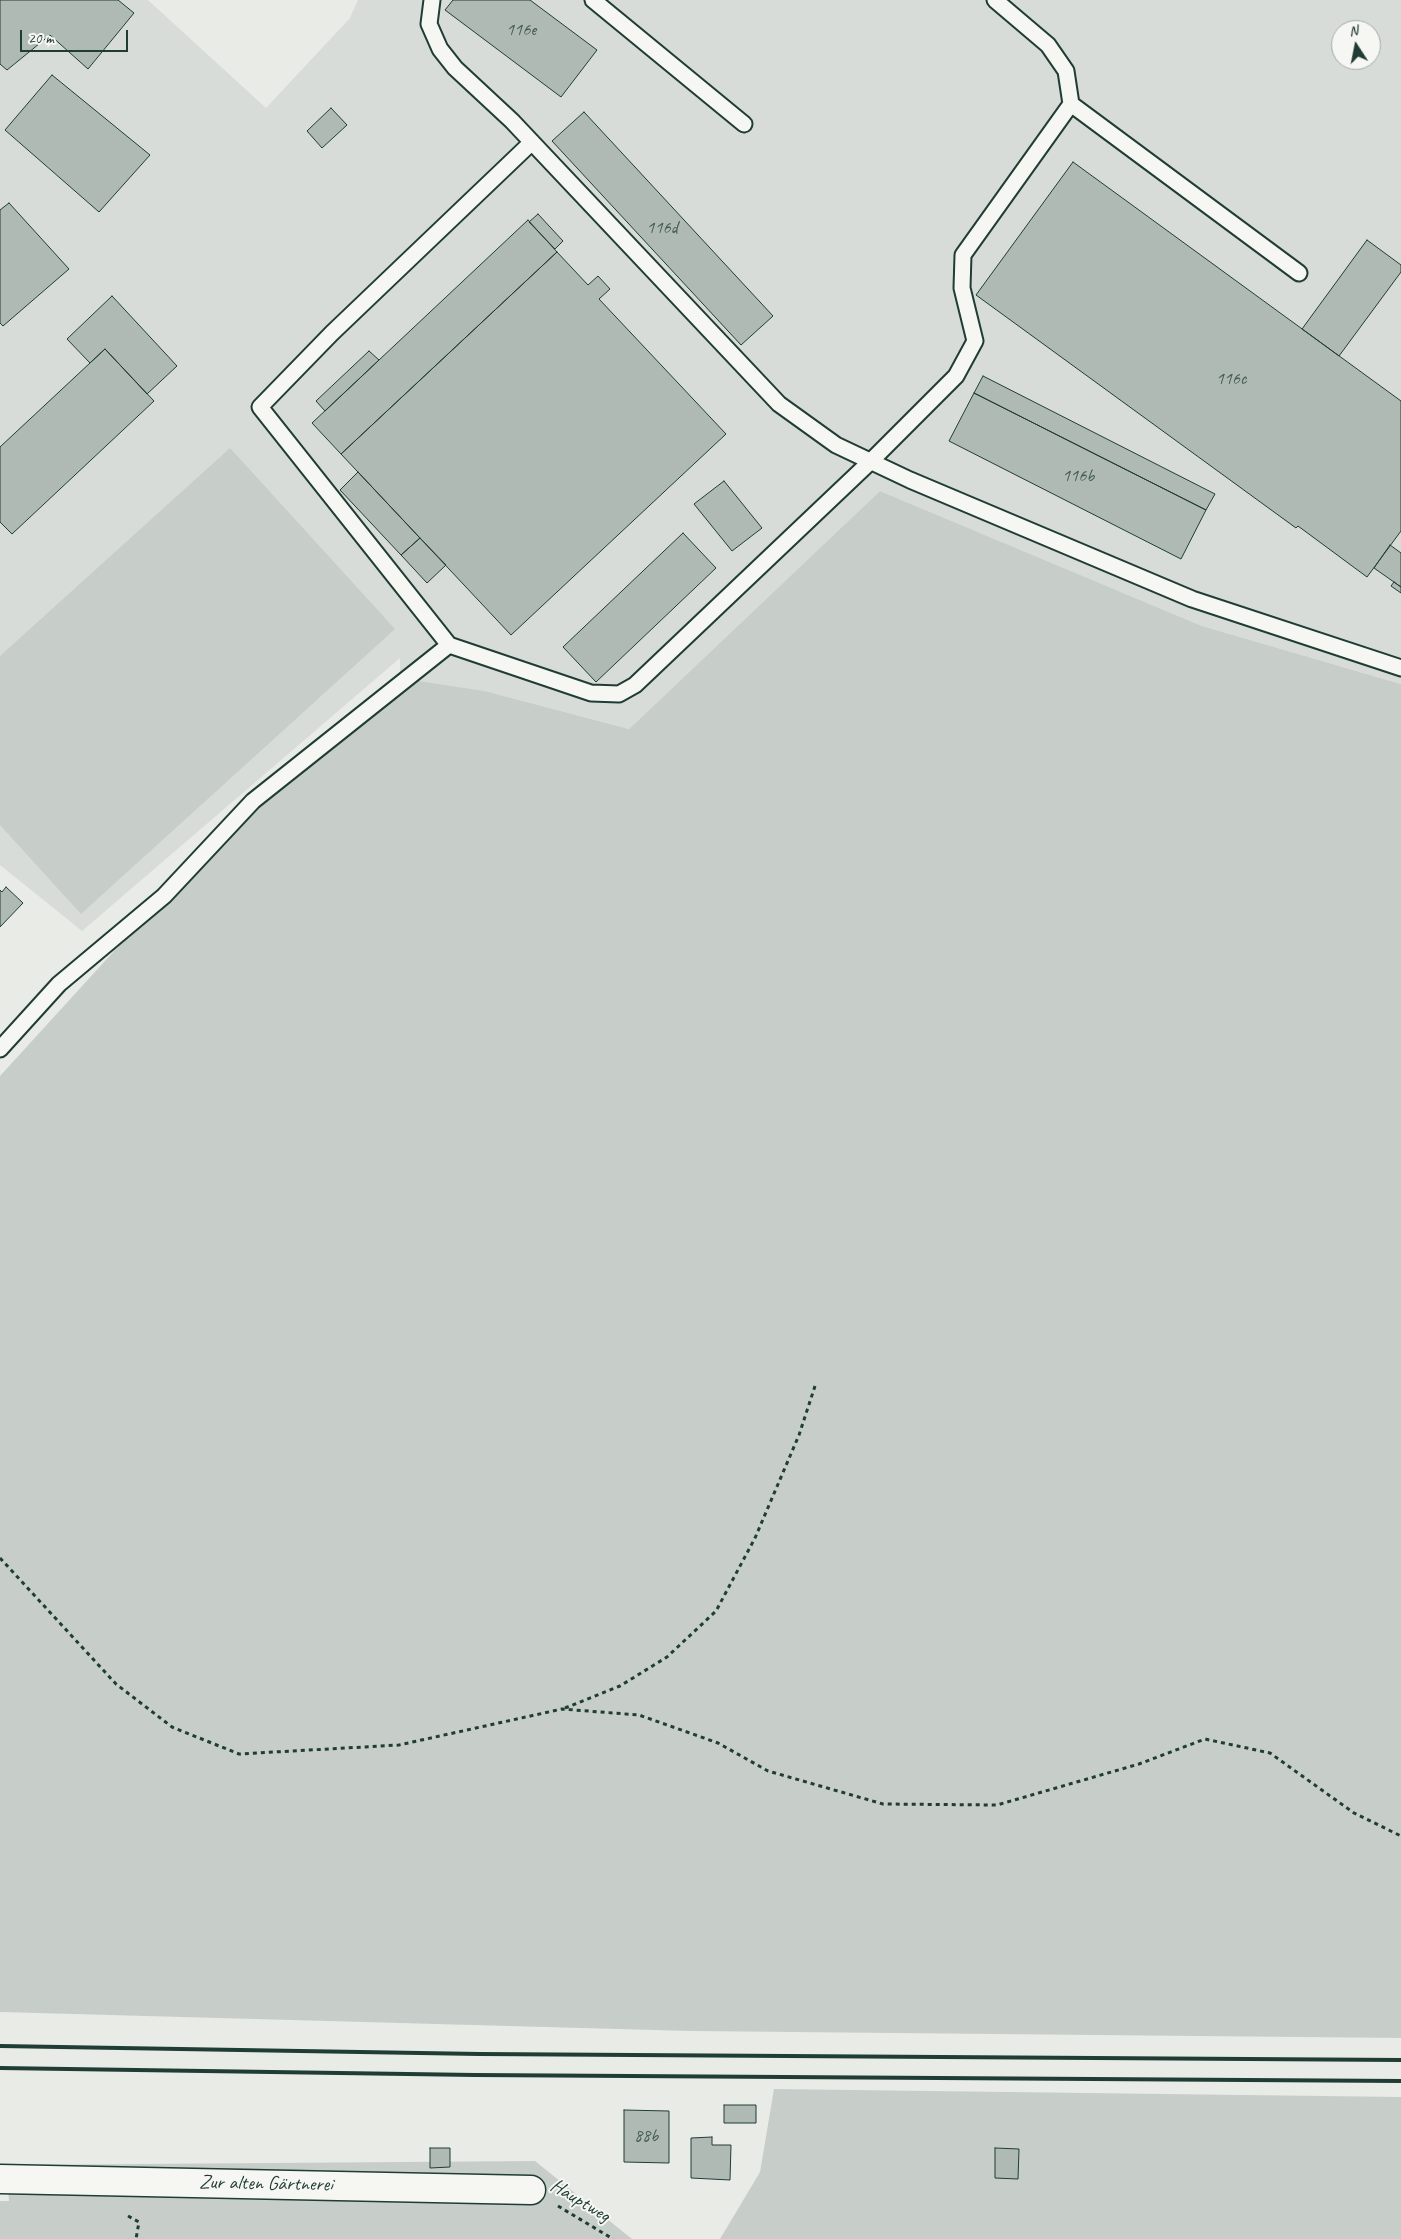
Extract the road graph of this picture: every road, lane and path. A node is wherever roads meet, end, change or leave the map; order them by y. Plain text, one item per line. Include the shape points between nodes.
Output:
1 (432, 0) edge
2 (593, 0) edge
3 (996, 0) edge
4 (1071, 104) junction
5 (744, 124) dead end
6 (532, 142) junction
7 (1299, 273) dead end
8 (871, 462) junction
9 (449, 645) junction
10 (1401, 668) edge
11 (0, 1049) edge
12 (816, 1383) dead end
13 (0, 1558) edge
14 (562, 1709) junction
15 (1401, 1836) edge
16 (0, 2179) edge
17 (531, 2190) joint
18 (613, 2239) edge

1 - 6 lane via 429,24 440,49 454,68
2 - 5 lane
3 - 4 lane via 1048,44 1066,71
4 - 7 lane
4 - 8 lane via 963,255 962,288 974,341 956,376
6 - 8 lane via 779,404 836,445
6 - 9 lane via 332,333 260,407
8 - 9 lane via 635,684 619,694 591,693
8 - 10 lane via 1192,599
9 - 11 lane via 253,802 164,896 59,984
12 - 14 path via 755,1538 716,1611 667,1657 620,1686
13 - 14 path via 116,1684 172,1727 239,1754 399,1745
14 - 15 path via 639,1715 718,1743 768,1771 883,1804 997,1805 1139,1764 1205,1739 1270,1754 1354,1814
16 - 17 street, Zur alten Gärtnerei
17 - 18 path, Hauptweg

